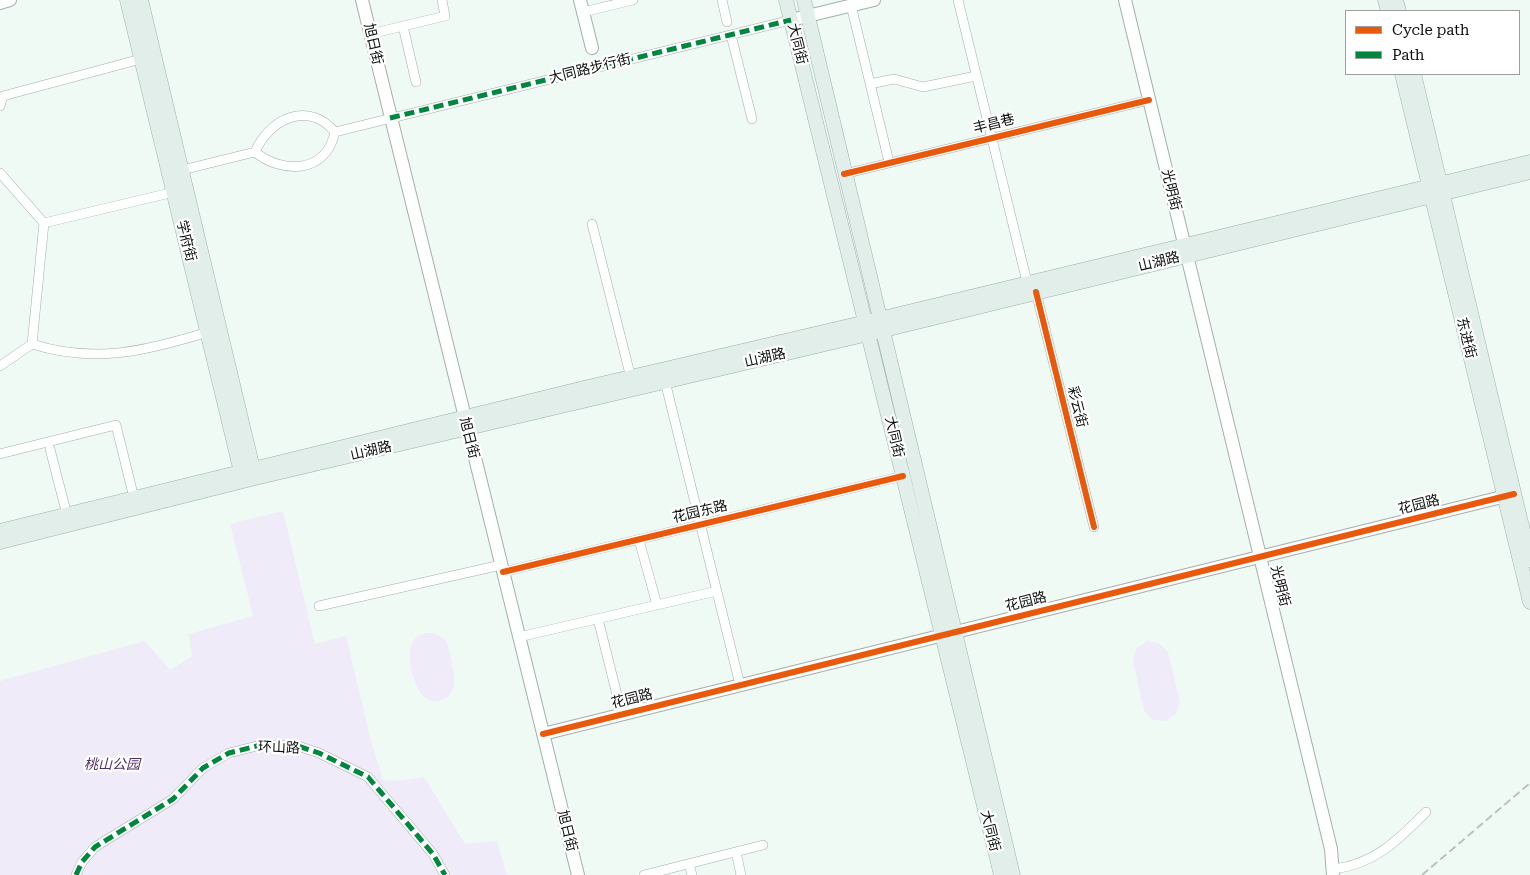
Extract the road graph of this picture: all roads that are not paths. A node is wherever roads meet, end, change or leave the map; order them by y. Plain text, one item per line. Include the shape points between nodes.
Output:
1 (10, 0) edge
2 (127, 0) edge
3 (141, 0) edge
4 (362, 0) edge
5 (442, 0) edge
6 (633, 0) edge
7 (722, 0) edge
8 (786, 0) edge
9 (804, 0) edge
10 (874, 0) edge
11 (958, 0) edge
12 (1125, 0) edge
13 (0, 3) edge
14 (582, 6) edge
15 (851, 6) junction
16 (807, 16) junction
17 (791, 20) junction
18 (727, 22) dead end
19 (403, 26) junction
20 (370, 34) junction
21 (731, 35) junction
22 (592, 48) dead end
23 (142, 59) junction
24 (1402, 75) edge
25 (1414, 75) edge
26 (976, 76) junction
27 (416, 82) dead end
28 (870, 84) junction
29 (1149, 100) junction
30 (0, 106) edge
31 (390, 118) junction
32 (752, 120) dead end
33 (335, 132) junction
34 (992, 138) junction
35 (255, 152) junction
36 (889, 162) junction
37 (1530, 162) edge
38 (182, 170) junction
39 (1530, 172) edge
40 (0, 173) edge
41 (844, 174) junction
42 (1436, 190) junction
43 (174, 192) junction
44 (44, 223) junction
45 (592, 224) dead end
46 (191, 234) junction
47 (1185, 250) junction
48 (1031, 289) junction
49 (874, 326) junction
50 (208, 332) junction
51 (32, 344) junction
52 (0, 366) edge
53 (664, 376) junction
54 (630, 378) junction
55 (465, 422) junction
56 (50, 450) dead end
57 (0, 454) edge
58 (248, 475) junction
59 (903, 476) junction
60 (1509, 496) junction
61 (134, 498) junction
62 (67, 514) junction
63 (700, 525) junction
64 (1094, 527) dead end
65 (0, 531) edge
66 (639, 540) junction
67 (0, 542) edge
68 (1260, 557) junction
69 (1530, 560) edge
70 (502, 569) junction
71 (716, 591) junction
72 (1530, 602) edge
73 (657, 605) junction
74 (319, 606) dead end
75 (598, 618) junction
76 (949, 634) junction
77 (519, 637) junction
78 (740, 685) junction
79 (622, 714) junction
80 (543, 734) junction
81 (1426, 812) dead end
82 (763, 845) dead end
83 (736, 852) junction
84 (689, 864) junction
85 (1333, 872) edge
86 (1002, 874) edge
87 (76, 875) edge
88 (445, 875) edge
89 (578, 875) edge
90 (644, 875) edge
91 (692, 875) edge
92 (741, 875) edge

1 - 13 main road
2 - 23 main road, 学府街
3 - 38 main road, 学府街
4 - 20 main road, 旭日街
5 - 19 street via 445,16
6 - 14 street
7 - 18 street
8 - 17 main road, 大同街
9 - 16 main road, 大同街
10 - 15 main road
11 - 26 street, 彩云街
12 - 29 main road, 光明街
14 - 22 main road
15 - 16 main road
15 - 28 street
16 - 17 main road
16 - 41 main road, 大同街
17 - 21 street, 大同路步行街
17 - 49 main road, 大同街
19 - 20 street
19 - 27 street
20 - 31 main road, 旭日街
21 - 31 street, 大同路步行街
21 - 32 street
23 - 30 street via 3,96
23 - 43 main road, 学府街
24 - 42 main road, 东进街
25 - 42 main road, 东进街
26 - 28 street via 923,88 894,79
26 - 34 street, 彩云街
28 - 36 street
29 - 34 street, 丰昌巷
29 - 47 main road, 光明街
31 - 33 street, 大同路步行街
31 - 55 main road, 旭日街
33 - 35 street via 327,124 307,116 288,118 268,130
33 - 35 street via 322,155 300,167 277,166
34 - 36 street, 丰昌巷
34 - 48 street, 彩云街
35 - 38 street
36 - 41 street, 丰昌巷
37 - 42 main road, 山湖路
38 - 46 main road, 学府街
39 - 42 main road, 山湖路
40 - 44 street
41 - 49 main road, 大同街
42 - 47 main road, 山湖路
42 - 60 main road, 东进街
43 - 44 street
43 - 46 main road, 学府街
44 - 51 street
45 - 54 street
46 - 50 main road, 学府街
46 - 58 main road, 学府街
47 - 48 main road, 山湖路
47 - 68 main road, 光明街
48 - 49 main road, 山湖路
48 - 64 street, 彩云街
49 - 53 main road, 山湖路
49 - 59 main road, 大同街
49 - 76 main road, 大同街
50 - 51 street via 119,355 57,352
50 - 58 main road, 学府街
51 - 52 street
53 - 54 main road, 山湖路
53 - 55 main road, 山湖路
53 - 63 street
54 - 55 main road, 山湖路
55 - 58 main road, 山湖路
55 - 70 main road, 旭日街
56 - 62 street
57 - 61 street via 116,425
58 - 61 main road, 山湖路
58 - 67 main road, 山湖路
59 - 63 street, 花园东路
59 - 76 main road, 大同街
60 - 68 main road, 花园路
60 - 69 main road, 东进街
60 - 72 main road, 东进街
61 - 62 main road, 山湖路
62 - 65 main road, 山湖路
63 - 66 street, 花园东路
63 - 71 street
66 - 70 street, 花园东路
66 - 73 street
68 - 76 main road, 花园路
68 - 85 main road, 光明街 via 1331,848
70 - 74 street, 花园东路
70 - 77 main road, 旭日街
71 - 73 street
71 - 78 street
73 - 75 street
75 - 77 street
75 - 79 street
76 - 78 main road, 花园路
76 - 86 main road, 大同街
77 - 80 main road, 旭日街
78 - 79 main road, 花园路
79 - 80 main road, 花园路
80 - 89 main road, 旭日街
81 - 85 street via 1390,848 1352,867
82 - 83 street
83 - 84 street
83 - 92 street
84 - 90 street
84 - 91 street
87 - 88 street, 环山路 via 95,847 173,799 203,768 230,753 257,746 298,746 368,777 433,854

